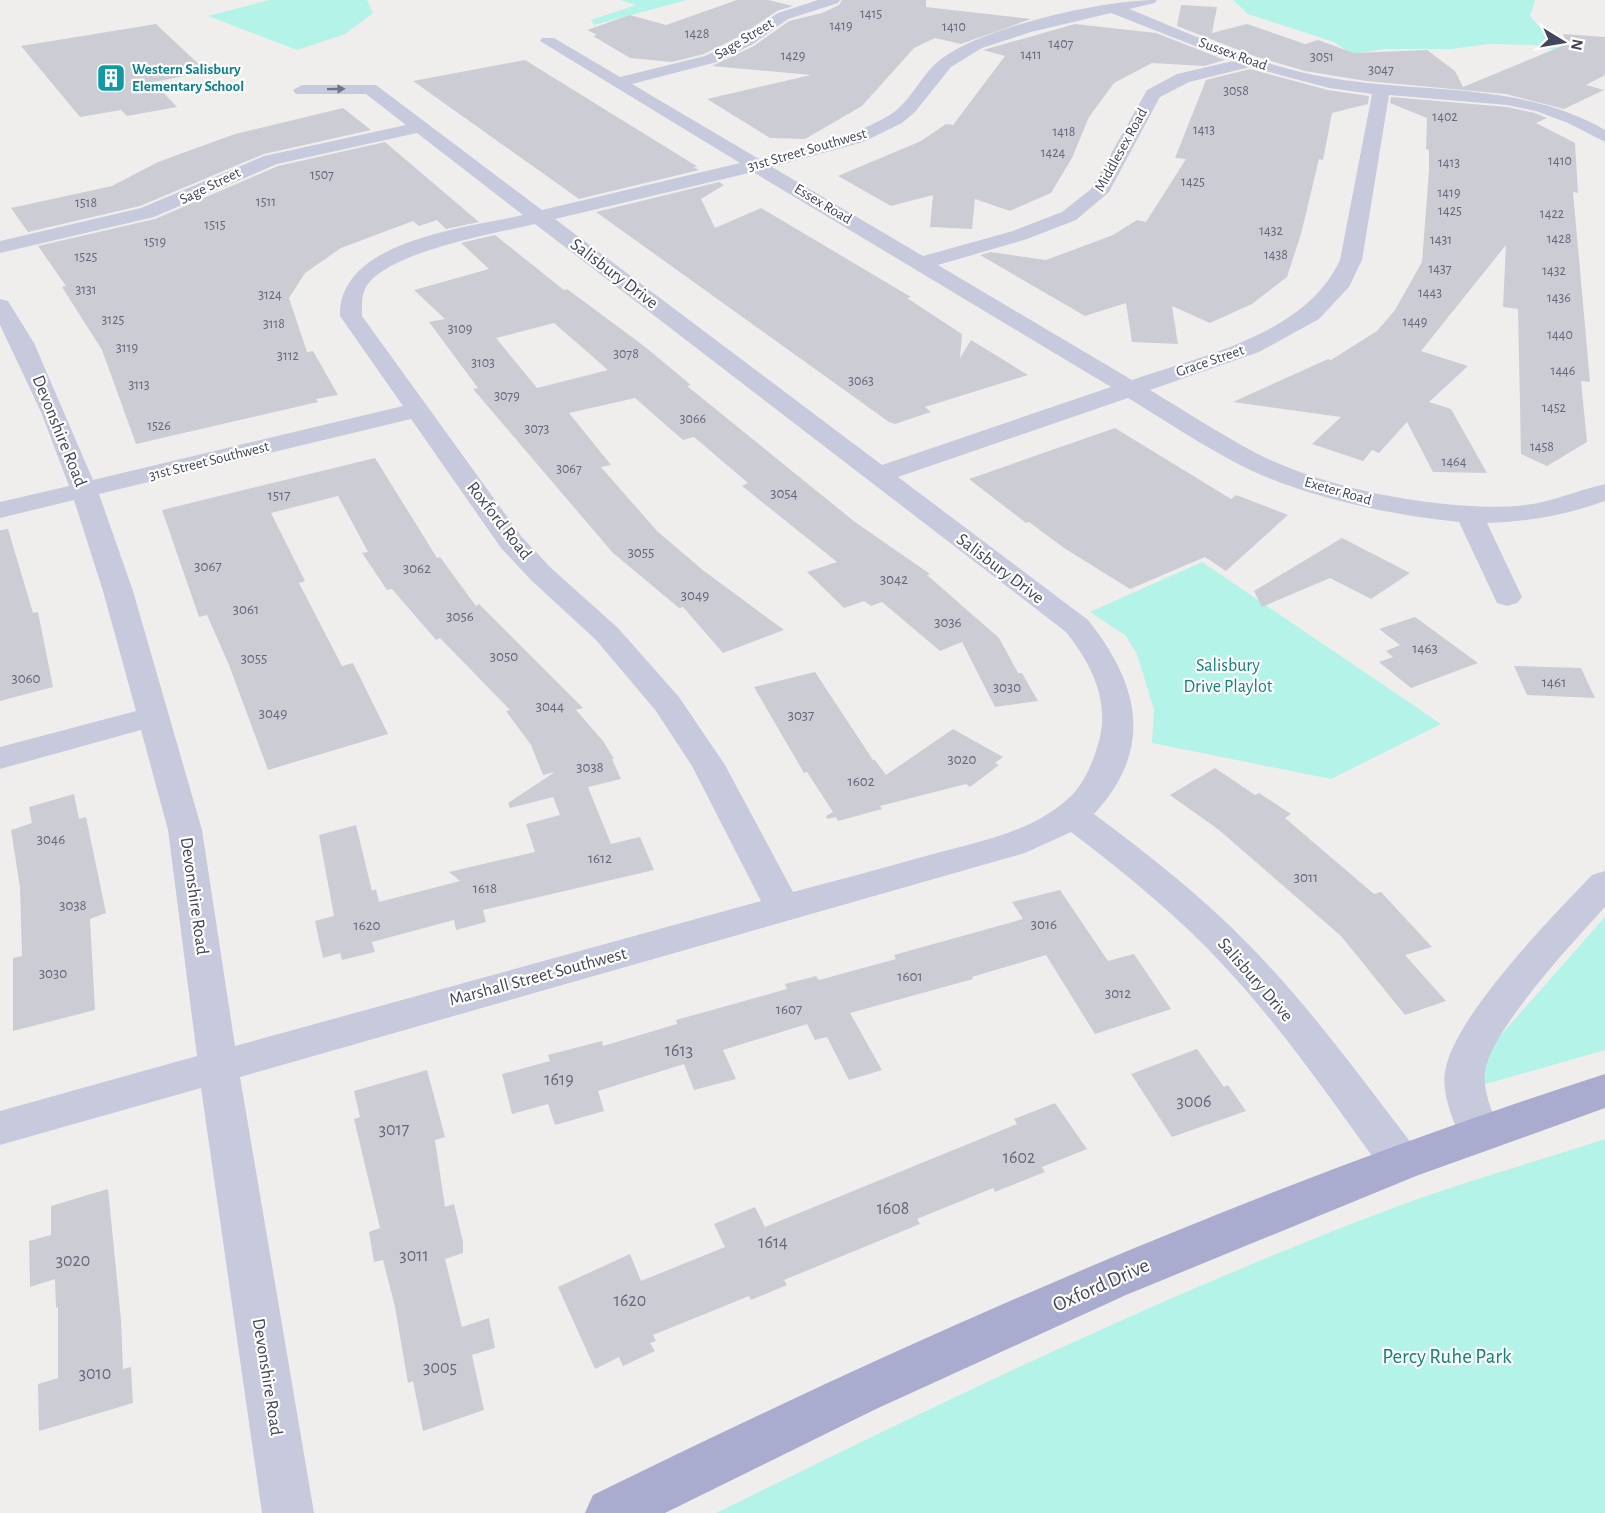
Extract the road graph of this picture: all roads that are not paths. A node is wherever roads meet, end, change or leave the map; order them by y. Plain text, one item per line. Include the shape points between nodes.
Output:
1 (833, 0) edge
2 (1090, 0) edge
3 (1149, 0) edge
4 (1113, 9) junction
5 (548, 41) dead end
6 (1251, 62) junction
7 (620, 82) junction
8 (302, 90) dead end
9 (1381, 90) junction
10 (420, 127) junction
11 (1605, 137) edge
12 (757, 165) junction
13 (539, 217) junction
14 (0, 247) edge
15 (922, 263) junction
16 (0, 306) edge
17 (1096, 368) joint
18 (1131, 389) junction
19 (418, 410) junction
20 (877, 476) junction
21 (84, 491) junction
22 (1605, 492) edge
23 (0, 510) edge
24 (1469, 514) junction
25 (1507, 597) dead end
26 (154, 716) junction
27 (0, 758) edge
28 (1072, 815) junction
29 (1605, 884) edge
30 (783, 909) junction
31 (218, 1065) junction
32 (1605, 1091) edge
33 (0, 1128) edge
34 (1480, 1134) junction
35 (1401, 1162) junction
36 (288, 1513) edge
37 (611, 1513) edge

1 - 7 street, Sage Street via 783,16 711,59
2 - 4 street, Sussex Road
3 - 4 street, 31st Street Southwest
4 - 6 street, Sussex Road
4 - 12 street, 31st Street Southwest via 1026,28 976,45 945,64 909,108 879,129 832,146
5 - 7 street, Essex Road
6 - 9 street, Sussex Road via 1303,77
6 - 15 street, Middlesex Road via 1183,78 1153,94 1099,192 1069,216 1020,236
7 - 12 street, Essex Road
8 -> 10 street, Salisbury Drive via 370,89
9 - 11 street via 1514,102 1562,115
9 - 18 street, Grace Street via 1351,260 1328,298 1295,324 1251,347
10 - 13 street, Salisbury Drive
10 - 14 street, Sage Street via 271,160 147,213
12 - 13 street, 31st Street Southwest
12 - 15 street, Essex Road
13 - 19 street, Roxford Road via 406,251 373,268 352,291 348,303 351,316
13 - 20 street, Salisbury Drive
15 - 17 street, Essex Road
16 - 21 street, Devonshire Road via 26,352
17 - 18 street, Exeter Road
18 - 20 street, Grace Street
18 - 24 street, Exeter Road via 1248,459 1300,481 1382,503
19 - 21 street, 31st Street Southwest
19 - 30 street, Roxford Road via 511,542 607,634 668,704 708,765
20 - 28 street, Salisbury Drive via 1077,626 1108,669 1117,698 1120,728 1113,758 1097,787
21 - 23 street, 31st Street Southwest
21 - 26 street, Devonshire Road
22 - 24 street, Exeter Road via 1571,504 1532,511
24 - 25 street
26 - 27 street
26 - 31 street, Devonshire Road via 185,830
28 - 30 street, Marshall Street Southwest via 1013,844
28 - 35 street, Salisbury Drive via 1151,875 1252,972
29 - 34 street via 1560,933 1472,1050 1465,1071 1466,1089
30 - 31 street, Marshall Street Southwest
31 - 33 street, Marshall Street Southwest
31 - 36 street, Devonshire Road
32 - 34 main road, Oxford Drive
34 - 35 main road, Oxford Drive
35 - 37 main road, Oxford Drive via 1174,1253 923,1363

